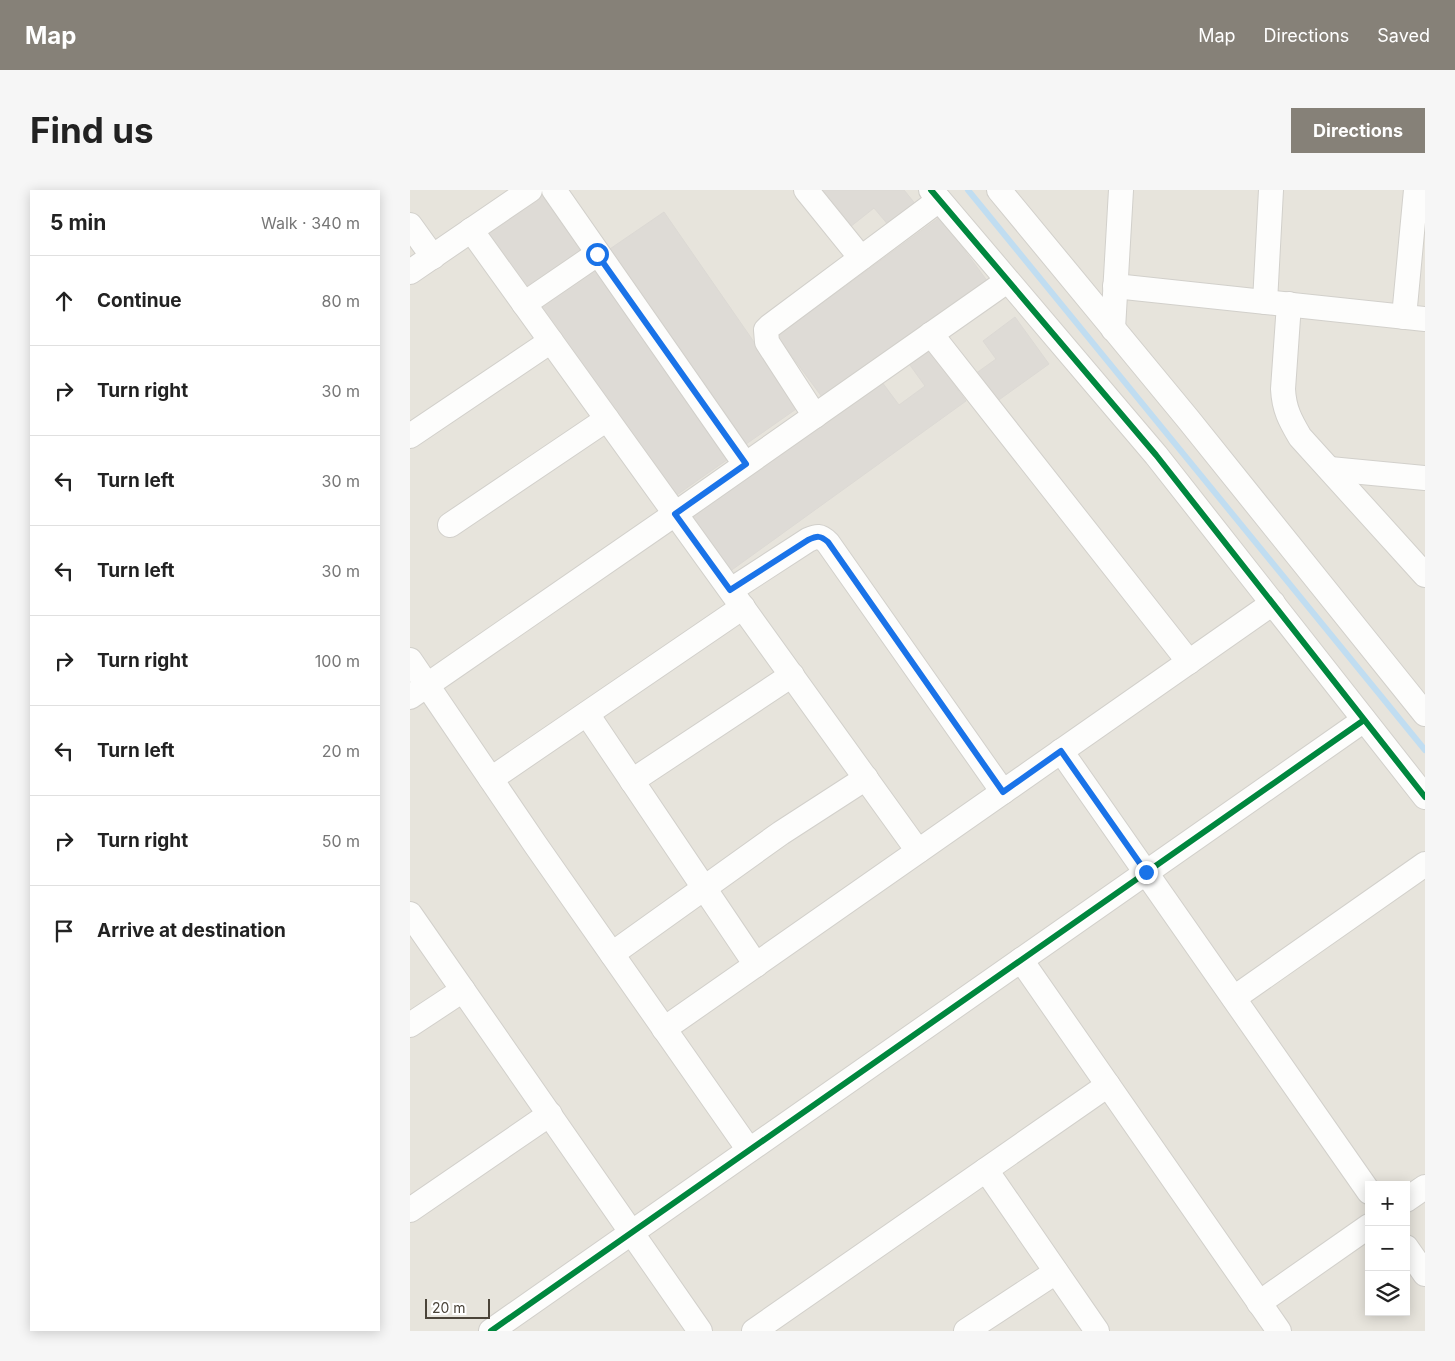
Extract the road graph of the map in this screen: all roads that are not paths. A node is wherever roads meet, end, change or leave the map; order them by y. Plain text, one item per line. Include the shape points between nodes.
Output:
1 (530, 190) edge
2 (554, 190) edge
3 (806, 190) edge
4 (998, 190) edge
5 (1121, 190) edge
6 (1271, 190) edge
7 (1416, 190) edge
8 (935, 195) edge
9 (410, 225) edge
10 (471, 230) junction
11 (597, 254) junction
12 (433, 257) junction
13 (861, 258) junction
14 (410, 272) edge
15 (1007, 281) junction
16 (1116, 286) junction
17 (1265, 302) junction
18 (524, 304) junction
19 (1289, 304) junction
20 (1415, 318) edge
21 (1113, 329) junction
22 (931, 334) junction
23 (551, 341) junction
24 (815, 416) junction
25 (607, 419) junction
26 (410, 436) edge
27 (746, 464) junction
28 (1330, 469) junction
29 (1425, 478) edge
30 (675, 514) junction
31 (450, 525) dead end
32 (1425, 575) edge
33 (737, 599) junction
34 (1272, 603) junction
35 (410, 660) edge
36 (1189, 662) junction
37 (792, 675) junction
38 (419, 692) edge
39 (587, 714) junction
40 (1425, 714) edge
41 (1364, 720) junction
42 (1061, 751) junction
43 (866, 778) junction
44 (491, 780) junction
45 (632, 781) junction
46 (1003, 792) junction
47 (1425, 797) edge
48 (918, 851) junction
49 (1425, 864) edge
50 (1146, 872) junction
51 (704, 888) junction
52 (410, 914) edge
53 (612, 954) junction
54 (1021, 960) junction
55 (756, 965) junction
56 (462, 990) junction
57 (1234, 998) junction
58 (410, 1024) edge
59 (664, 1029) junction
60 (1108, 1085) junction
61 (550, 1114) junction
62 (749, 1150) junction
63 (986, 1170) junction
64 (1365, 1186) edge
65 (1425, 1187) edge
66 (1410, 1197) edge
67 (410, 1210) edge
68 (1365, 1229) edge
69 (632, 1232) junction
70 (1410, 1252) edge
71 (1056, 1272) junction
72 (1425, 1274) edge
73 (1259, 1303) junction
74 (981, 1327) edge
75 (491, 1331) edge
76 (700, 1331) edge
77 (754, 1331) edge
78 (1097, 1331) edge
79 (1279, 1331) edge

1 - 10 street
2 - 11 street
3 - 13 street
4 - 21 street
5 - 16 street
6 - 17 street
7 - 20 street
8 - 13 street
8 - 15 street
9 - 12 street
10 - 12 street
10 - 18 street
11 - 18 street
11 - 27 street
12 - 14 street
13 - 24 street via 766,330 767,342
15 - 22 street
15 - 34 street via 1156,455
16 - 17 street
16 - 21 street
17 - 19 street
18 - 23 street
19 - 20 street
19 - 28 street via 1283,401 1300,437
21 - 40 street
22 - 24 street
22 - 36 street
23 - 25 street
23 - 26 street
24 - 27 street
25 - 30 street
25 - 31 street
27 - 30 street
28 - 29 street
28 - 32 street
30 - 33 street
30 - 38 street
33 - 37 street
33 - 39 street
33 - 46 street via 808,540 822,537
34 - 36 street
34 - 41 street
35 - 38 street
36 - 42 street
37 - 43 street
37 - 45 street
38 - 44 street
39 - 44 street
39 - 45 street
41 - 47 street
41 - 50 street
42 - 46 street
42 - 50 street
43 - 48 street
43 - 51 street
44 - 53 street
45 - 51 street
46 - 48 street
48 - 55 street
49 - 57 street
50 - 54 street
50 - 57 street
51 - 53 street
51 - 55 street
52 - 56 street
53 - 59 street
54 - 60 street
54 - 62 street
55 - 59 street
56 - 58 street
56 - 61 street
57 - 64 street
59 - 62 street
60 - 63 street
60 - 73 street
61 - 67 street
61 - 69 street
62 - 69 street
63 - 71 street
63 - 77 street
65 - 66 street
68 - 73 street
69 - 75 street
69 - 76 street
70 - 72 street
71 - 74 street
71 - 78 street
73 - 79 street

